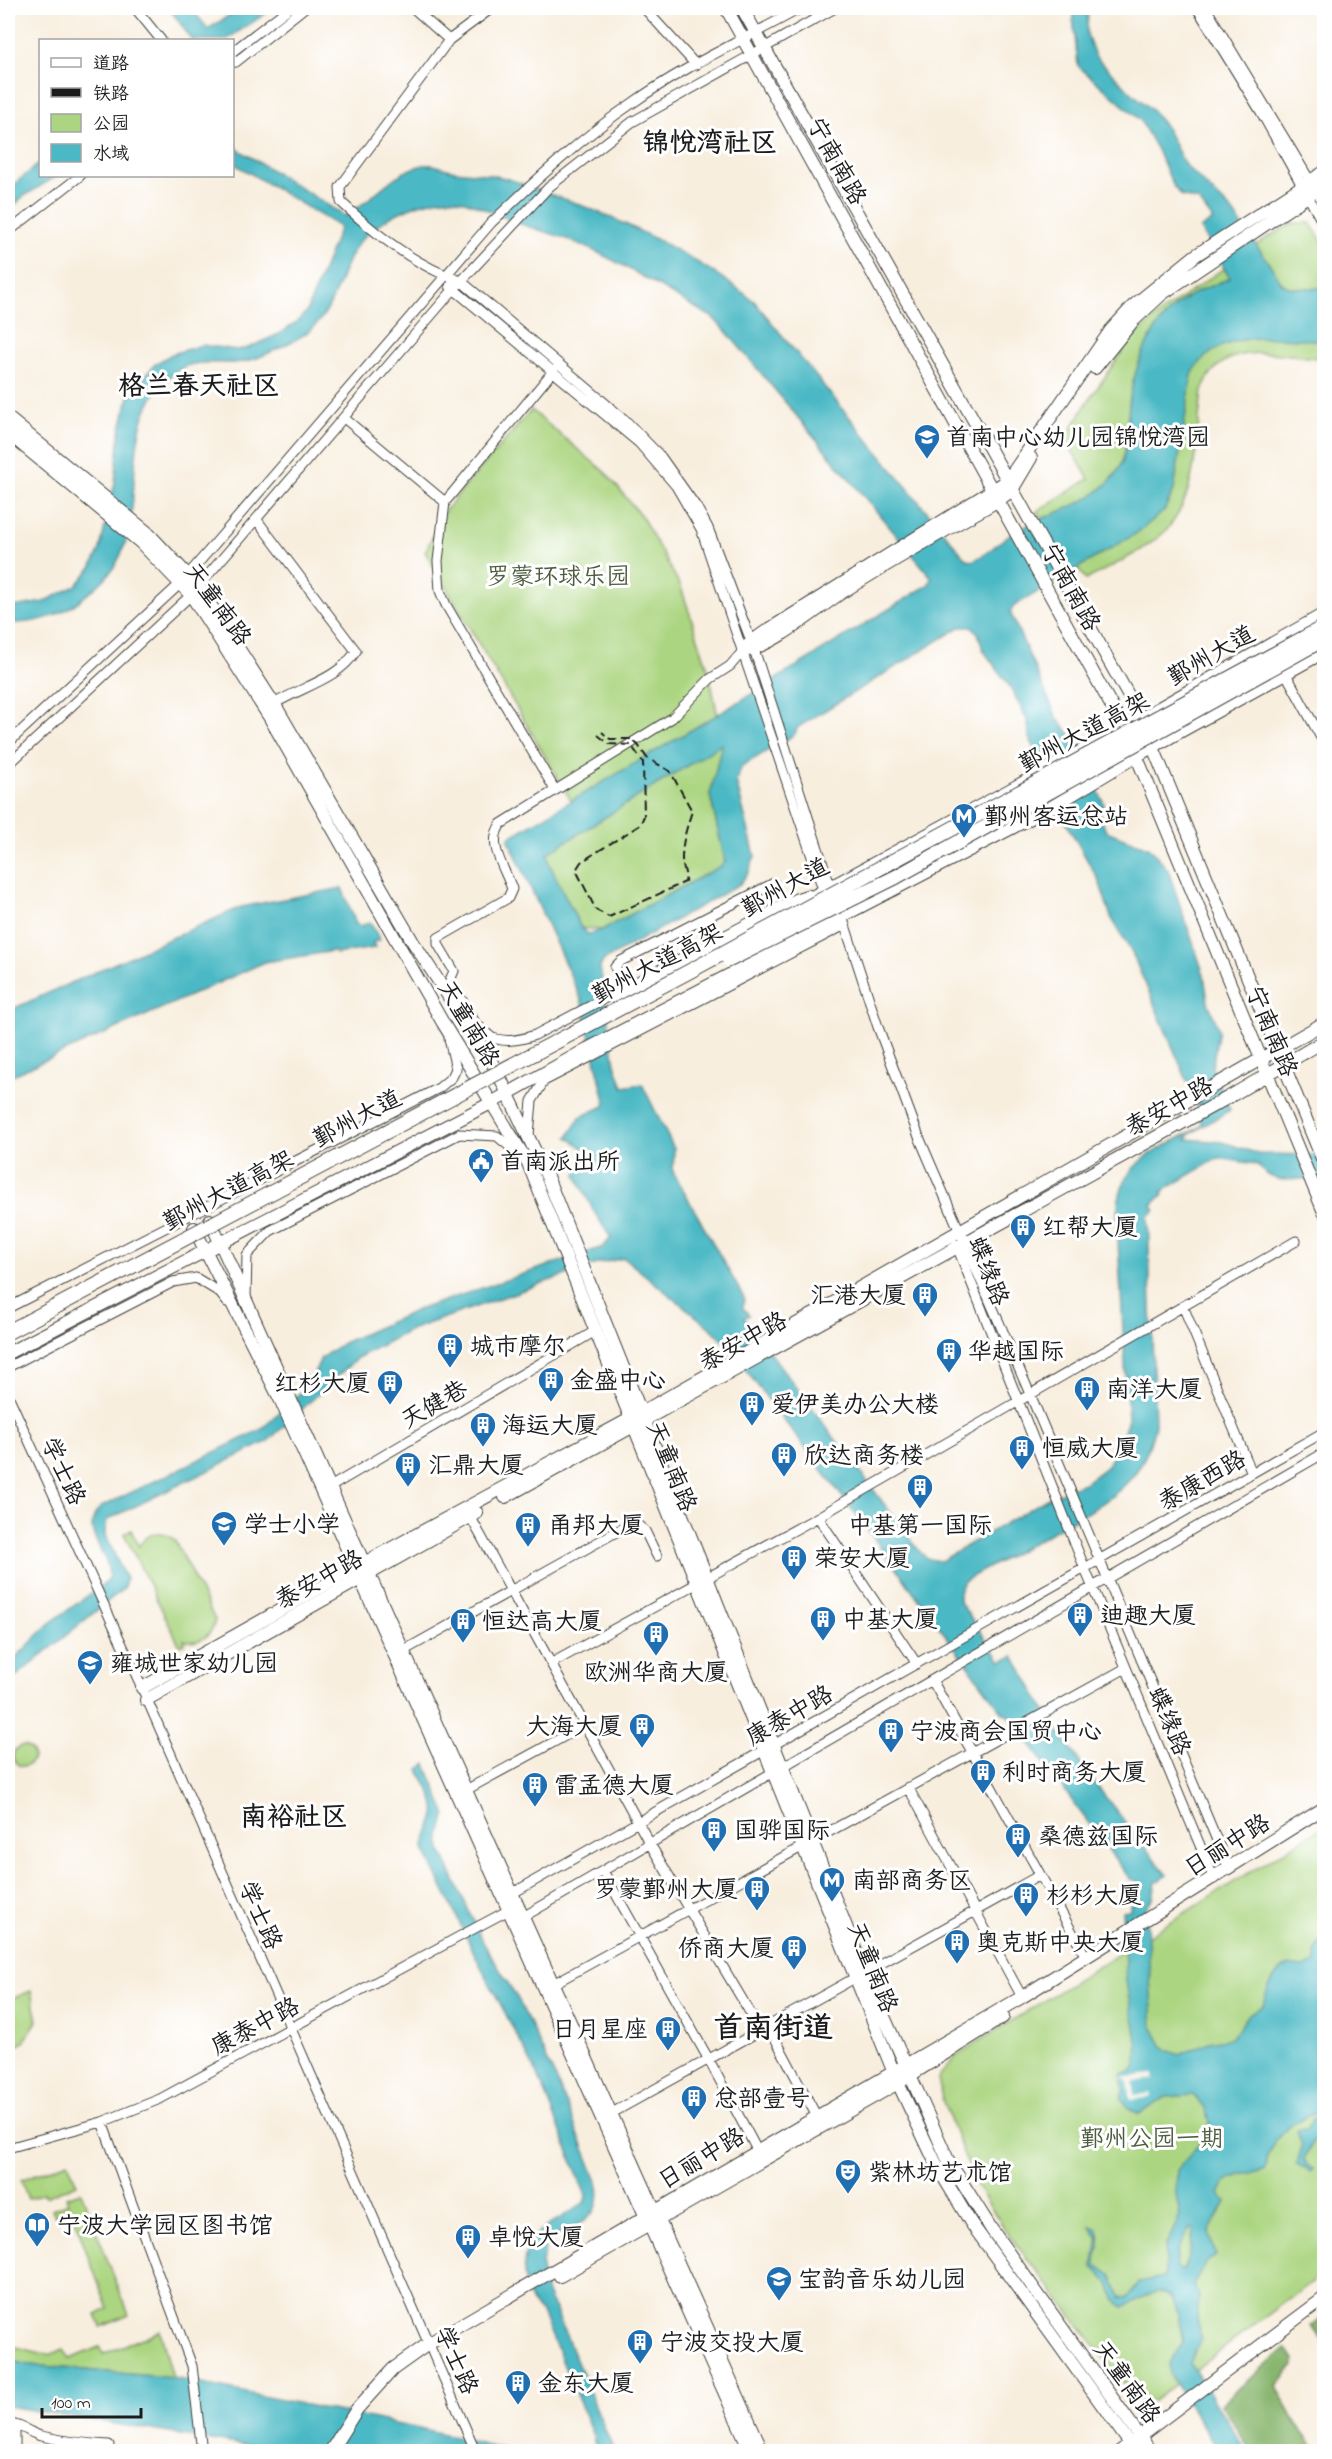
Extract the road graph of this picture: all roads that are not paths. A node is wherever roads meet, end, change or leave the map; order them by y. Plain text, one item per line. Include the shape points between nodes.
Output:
1 (135, 8) edge
2 (289, 8) edge
3 (304, 8) edge
4 (413, 8) edge
5 (492, 8) edge
6 (644, 8) edge
7 (726, 8) edge
8 (742, 8) edge
9 (801, 8) edge
10 (835, 8) edge
11 (1197, 8) edge
12 (1206, 8) edge
13 (750, 35) junction
14 (160, 39) edge
15 (449, 40) junction
16 (234, 50) edge
17 (759, 51) junction
18 (234, 60) edge
19 (696, 65) junction
20 (1324, 172) edge
21 (79, 177) edge
22 (1312, 188) edge
23 (1324, 204) edge
24 (1324, 225) edge
25 (8, 232) edge
26 (444, 276) junction
27 (461, 281) junction
28 (453, 290) junction
29 (554, 370) junction
30 (8, 418) edge
31 (344, 418) junction
32 (8, 433) edge
33 (1009, 485) junction
34 (993, 488) junction
35 (999, 500) junction
36 (445, 502) junction
37 (257, 520) junction
38 (940, 527) junction
39 (184, 579) junction
40 (195, 591) junction
41 (1324, 614) edge
42 (1324, 627) edge
43 (1324, 639) edge
44 (749, 647) junction
45 (1324, 652) edge
46 (1286, 674) junction
47 (274, 704) junction
48 (1142, 718) junction
49 (1124, 728) junction
50 (8, 742) edge
51 (1324, 743) edge
52 (1153, 747) junction
53 (1136, 756) junction
54 (8, 765) edge
55 (555, 790) junction
56 (774, 883) dead end
57 (826, 888) junction
58 (839, 922) junction
59 (624, 989) junction
60 (609, 1002) junction
61 (460, 1014) junction
62 (579, 1018) junction
63 (443, 1023) junction
64 (1324, 1023) edge
65 (492, 1038) junction
66 (1324, 1041) edge
67 (1278, 1050) junction
68 (589, 1054) junction
69 (1261, 1060) junction
70 (1284, 1065) junction
71 (496, 1069) junction
72 (1268, 1074) junction
73 (477, 1078) junction
74 (508, 1093) junction
75 (491, 1103) junction
76 (530, 1144) junction
77 (528, 1163) junction
78 (1324, 1163) edge
79 (1324, 1212) edge
80 (210, 1220) junction
81 (194, 1228) junction
82 (959, 1236) junction
83 (220, 1241) junction
84 (1296, 1241) dead end
85 (205, 1249) junction
86 (246, 1301) junction
87 (1183, 1306) junction
88 (8, 1308) edge
89 (237, 1314) junction
90 (8, 1326) edge
91 (597, 1330) junction
92 (8, 1332) edge
93 (8, 1340) edge
94 (8, 1353) edge
95 (8, 1367) edge
96 (1030, 1394) junction
97 (8, 1395) edge
98 (1019, 1401) junction
99 (638, 1420) junction
100 (1324, 1432) edge
101 (1324, 1453) edge
102 (1252, 1473) junction
103 (326, 1490) junction
104 (470, 1516) junction
105 (818, 1517) junction
106 (657, 1556) dead end
107 (1099, 1561) junction
108 (1085, 1569) junction
109 (362, 1571) junction
110 (703, 1580) junction
111 (1107, 1580) junction
112 (1092, 1588) junction
113 (511, 1590) junction
114 (403, 1651) junction
115 (552, 1663) junction
116 (917, 1664) junction
117 (1126, 1668) junction
118 (932, 1680) junction
119 (144, 1694) junction
120 (585, 1725) junction
121 (776, 1744) junction
122 (764, 1751) junction
123 (971, 1753) junction
124 (779, 1769) junction
125 (908, 1787) junction
126 (466, 1790) junction
127 (1324, 1808) edge
128 (1324, 1816) edge
129 (638, 1822) junction
130 (808, 1841) junction
131 (650, 1844) junction
132 (603, 1871) junction
133 (1230, 1872) junction
134 (1040, 1875) junction
135 (1214, 1879) junction
136 (513, 1893) junction
137 (688, 1909) junction
138 (509, 1910) junction
139 (976, 1911) junction
140 (523, 1917) junction
141 (1153, 1919) junction
142 (640, 1935) junction
143 (1122, 1938) junction
144 (1086, 1957) junction
145 (860, 1977) junction
146 (554, 1984) junction
147 (1022, 1996) junction
148 (290, 2029) junction
149 (765, 2029) junction
150 (709, 2060) junction
151 (901, 2074) junction
152 (612, 2113) junction
153 (816, 2115) junction
154 (102, 2122) junction
155 (8, 2148) edge
156 (757, 2150) junction
157 (653, 2218) junction
158 (1324, 2298) edge
159 (427, 2348) junction
160 (11, 2424) edge
161 (109, 2445) dead end
162 (1131, 2446) edge
163 (15, 2451) edge
164 (202, 2451) edge
165 (330, 2451) edge
166 (476, 2451) edge
167 (751, 2451) edge
168 (764, 2451) edge
169 (1151, 2451) edge

1 - 14 street
2 - 16 street
3 - 18 street
4 - 15 street
5 - 15 street
6 - 19 street
7 - 13 main road, 宁南南路
8 - 13 main road, 宁南南路
9 - 13 street
10 - 17 street
11 - 22 street
12 - 22 street
13 - 17 main road, 宁南南路
13 - 19 street
15 - 26 street via 340,187 341,202 351,211
17 - 27 street via 632,123 549,187
17 - 33 main road, 宁南南路
17 - 34 main road, 宁南南路
19 - 26 street via 636,100 584,137 491,223
20 - 22 main road
21 - 25 street
22 - 23 street
22 - 24 street
22 - 33 main road via 1201,260 1133,321
26 - 27 street
26 - 28 street
26 - 39 street
27 - 28 street
27 - 44 street via 585,385 661,457 708,528
28 - 29 street
28 - 31 street
29 - 36 street
29 - 44 street via 639,442 676,486 701,529
30 - 39 main road via 135,523
31 - 36 street
31 - 37 street
32 - 39 main road, 天童南路
33 - 34 main road
33 - 35 main road
33 - 48 main road, 宁南南路
34 - 35 main road, 宁南南路
34 - 38 main road
35 - 38 main road
35 - 49 main road, 宁南南路
36 - 55 street via 438,561 440,591
37 - 40 street
37 - 47 street via 356,651 319,683
38 - 44 main road
39 - 40 main road, 天童南路
39 - 50 street
40 - 47 main road, 天童南路
40 - 54 street
40 - 63 main road, 天童南路
41 - 48 main road, 鄞州大道
42 - 92 highway, 鄞州大道高架, bridge via 690,971
43 - 93 highway, 鄞州大道高架, bridge via 896,876
44 - 55 street via 672,718
44 - 57 street
44 - 57 street via 754,686
45 - 46 main road, 鄞州大道
46 - 51 street
46 - 52 main road, 鄞州大道
47 - 61 main road, 天童南路 via 413,942
48 - 49 main road, 鄞州大道
48 - 52 main road, 宁南南路
49 - 53 main road, 宁南南路
49 - 57 main road, 鄞州大道
52 - 53 main road, 鄞州大道
52 - 67 main road, 宁南南路
53 - 58 main road, 鄞州大道 via 1050,808
53 - 69 main road, 宁南南路
55 - 65 street via 501,824 494,834 494,845 512,889 508,898 438,938 454,971 450,980 476,1024
56 - 59 street via 621,961 615,967
57 - 58 street
57 - 59 street via 796,898
57 - 60 main road, 鄞州大道
58 - 68 main road, 鄞州大道
58 - 82 street via 849,938 915,1127
59 - 60 street
60 - 62 main road, 鄞州大道
61 - 65 street via 468,1025
61 - 71 main road, 天童南路
62 - 65 street via 518,1041
62 - 71 main road, 鄞州大道
63 - 73 main road, 天童南路
63 - 88 street, 鄞州大道 via 456,1069 439,1088
64 - 67 main road, 泰安中路
66 - 70 main road, 泰安中路
67 - 69 main road, 泰安中路
67 - 70 main road, 宁南南路
68 - 74 main road, 鄞州大道
68 - 76 street via 544,1081 532,1101
69 - 72 main road, 宁南南路
69 - 82 main road, 泰安中路
70 - 72 main road, 泰安中路
70 - 78 main road, 宁南南路
71 - 73 main road, 鄞州大道
71 - 74 main road, 天童南路
72 - 79 main road, 宁南南路
72 - 82 main road, 泰安中路
73 - 75 main road, 天童南路
73 - 80 main road, 鄞州大道
74 - 75 main road, 鄞州大道
74 - 76 main road, 天童南路
75 - 77 main road, 天童南路
75 - 83 main road, 鄞州大道
76 - 99 main road, 天童南路 via 546,1174
77 - 86 street via 497,1136 459,1134 270,1230 247,1255
77 - 91 main road, 天童南路
80 - 81 main road, 鄞州大道
80 - 83 main road
81 - 85 main road
81 - 90 main road, 鄞州大道
82 - 96 street, 蝶缘路
82 - 98 street, 蝶缘路
82 - 99 main road, 泰安中路
83 - 85 main road, 鄞州大道
83 - 86 main road
84 - 87 street
85 - 89 main road
85 - 94 main road, 鄞州大道
86 - 103 main road
87 - 96 street
87 - 102 street
89 - 95 street via 219,1292 196,1278 173,1282
89 - 103 main road
91 - 99 main road, 天童南路
91 - 103 street, 天健巷
96 - 98 street
96 - 107 street, 蝶缘路
97 - 119 street, 学士路
98 - 105 street
98 - 108 street, 蝶缘路
99 - 104 main road, 泰安中路
99 - 109 main road, 泰安中路
99 - 110 main road, 天童南路
100 - 102 street, 泰康西路
101 - 111 street, 泰康西路
102 - 107 street, 泰康西路
103 - 109 main road
104 - 109 main road, 泰安中路
104 - 113 street
105 - 110 street
105 - 116 street
106 - 113 street via 645,1531 634,1522
107 - 108 street, 康泰中路
107 - 111 street, 蝶缘路
108 - 112 street, 蝶缘路
108 - 116 street, 康泰中路
109 - 114 main road
109 - 119 main road, 泰安中路
109 - 138 main road
110 - 115 street
110 - 121 main road, 天童南路
110 - 122 main road, 天童南路
111 - 112 street, 康泰中路
111 - 133 street, 蝶缘路
112 - 117 street, 蝶缘路
112 - 118 street, 康泰中路
113 - 114 street
113 - 115 street
114 - 126 main road
115 - 120 street
116 - 121 street, 康泰中路
117 - 123 street
117 - 135 street, 蝶缘路
118 - 123 street
118 - 124 street, 康泰中路
119 - 148 street, 学士路
120 - 126 street
120 - 129 street
121 - 122 street, 康泰中路
121 - 124 main road, 天童南路
122 - 124 main road, 天童南路
122 - 129 street, 康泰中路
123 - 125 street
123 - 134 street
124 - 130 main road, 天童南路
124 - 131 street, 康泰中路
125 - 130 street
125 - 139 street
126 - 136 main road
127 - 133 main road, 日丽中路
128 - 133 main road, 日丽中路
129 - 131 street
129 - 136 street, 康泰中路
130 - 137 street
130 - 145 main road, 天童南路
131 - 132 street, 康泰中路
131 - 137 street
132 - 140 street, 康泰中路
132 - 142 street
133 - 135 main road, 日丽中路
133 - 141 main road
134 - 139 street
134 - 144 street
135 - 141 main road, 日丽中路
136 - 138 street
136 - 140 main road
137 - 142 street
137 - 149 street
138 - 140 street
138 - 148 street, 康泰中路
138 - 157 main road
139 - 145 street
139 - 147 street
140 - 146 main road
141 - 143 main road
142 - 146 street
142 - 150 street
143 - 144 main road, 日丽中路
143 - 151 main road, 日丽中路
144 - 147 main road, 日丽中路
145 - 149 street
145 - 151 main road, 天童南路
146 - 152 main road
147 - 151 main road, 日丽中路
148 - 154 street, 康泰中路 via 160,2099
148 - 159 street, 学士路
149 - 150 street
149 - 153 street
150 - 152 street
150 - 156 street
151 - 153 main road, 日丽中路
151 - 157 main road, 日丽中路
151 - 162 main road, 天童南路 via 938,2168 971,2223
152 - 157 main road
153 - 156 main road, 日丽中路
154 - 155 street, 康泰中路
154 - 164 street via 192,2366
156 - 157 main road, 日丽中路
157 - 159 main road, 日丽中路
157 - 167 main road
157 - 168 main road
158 - 162 main road
159 - 165 main road, 日丽中路 via 393,2369 357,2409
159 - 166 street, 学士路
160 - 161 street via 38,2435 85,2445
160 - 163 street
162 - 169 main road, 天童南路

